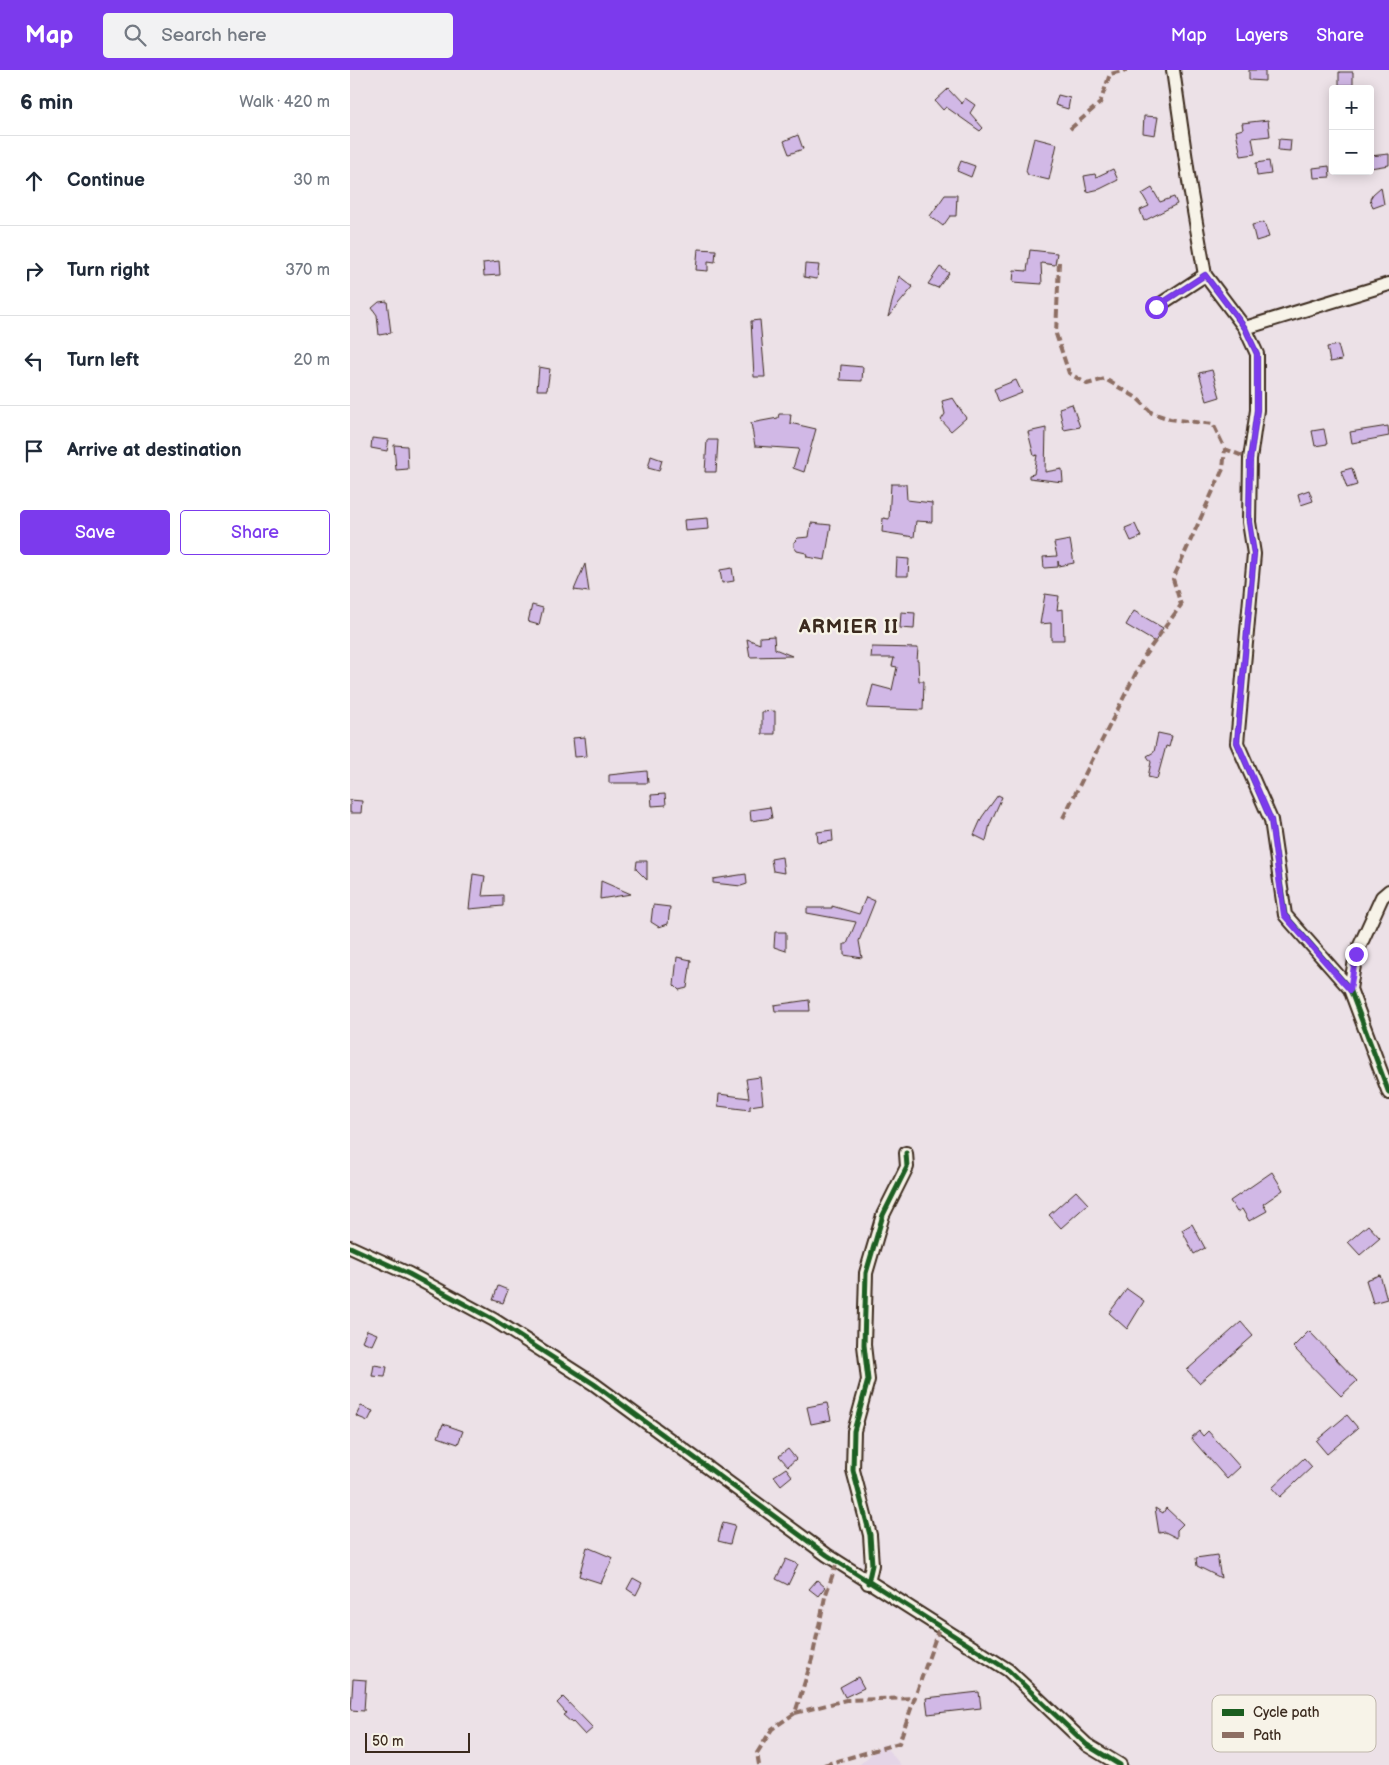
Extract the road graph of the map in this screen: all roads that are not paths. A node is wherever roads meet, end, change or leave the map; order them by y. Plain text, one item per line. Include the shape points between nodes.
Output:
1 (1173, 70) edge
2 (1205, 275) junction
3 (1389, 284) edge
4 (1156, 307) dead end
5 (1245, 328) junction
6 (1389, 891) edge
7 (1350, 990) junction
8 (1389, 1093) edge
9 (906, 1153) dead end
10 (350, 1247) edge
11 (868, 1583) junction
12 (1120, 1765) edge

1 - 2 street
2 - 4 street
2 - 5 street
3 - 5 street
5 - 7 street via 1257,354 1257,410 1250,460 1249,522 1254,554 1237,742 1271,820 1284,915
6 - 7 street via 1382,897 1356,954
7 - 8 street
9 - 11 street via 907,1166 882,1215 866,1273 864,1345 868,1380 854,1431 853,1470 870,1535 872,1565
10 - 11 street via 409,1274 494,1320 594,1384
11 - 12 street via 1008,1670 1088,1745

